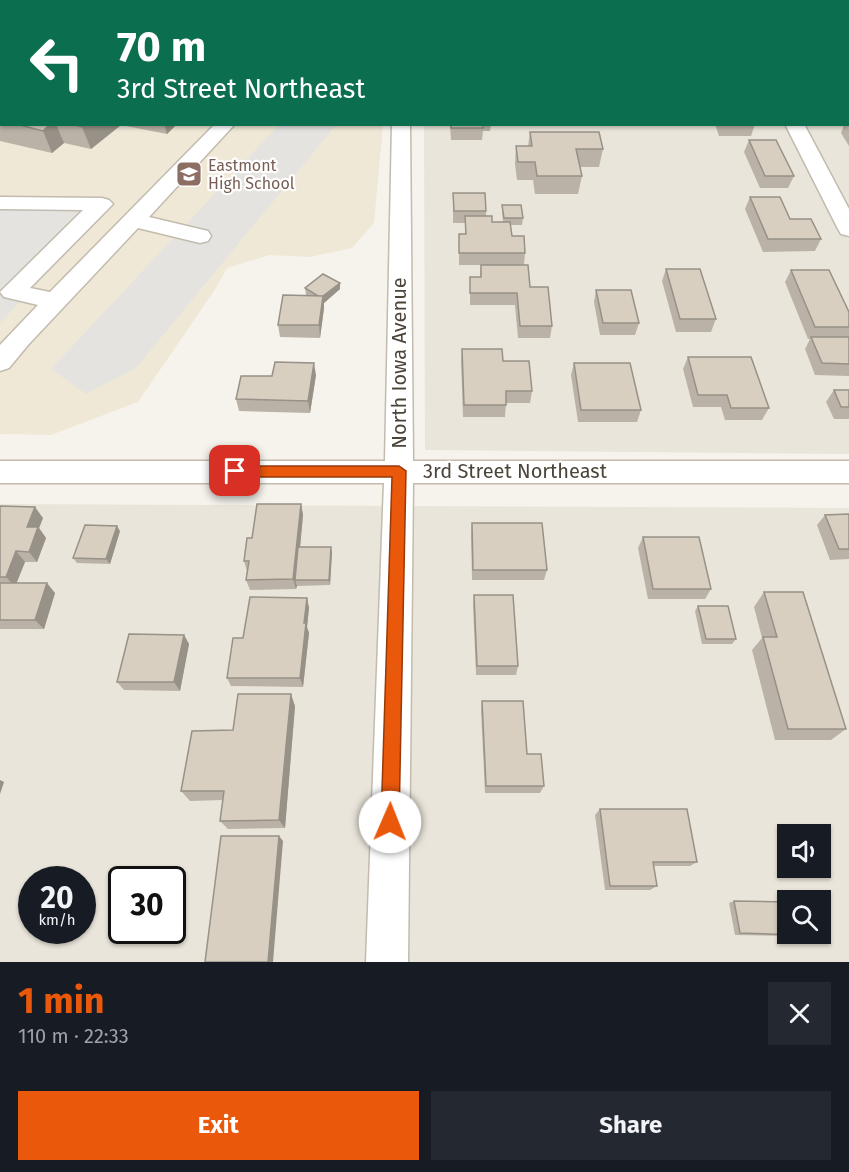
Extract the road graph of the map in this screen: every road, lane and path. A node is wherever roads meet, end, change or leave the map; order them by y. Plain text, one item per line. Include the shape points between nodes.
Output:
1 (224, 126) edge
2 (401, 126) edge
3 (795, 126) edge
4 (0, 203) edge
5 (134, 220) junction
6 (849, 229) edge
7 (200, 236) dead end
8 (56, 300) junction
9 (0, 362) edge
10 (0, 471) edge
11 (399, 471) junction
12 (849, 472) edge
13 (387, 962) edge

1 - 5 street
2 - 11 street, North Iowa Avenue
3 - 6 street
4 - 8 street via 102,204 12,292
5 - 7 street
5 - 8 street
8 - 9 street
10 - 11 street, 3rd Street Northeast
11 - 12 street, 3rd Street Northeast
11 - 13 street, North Iowa Avenue

